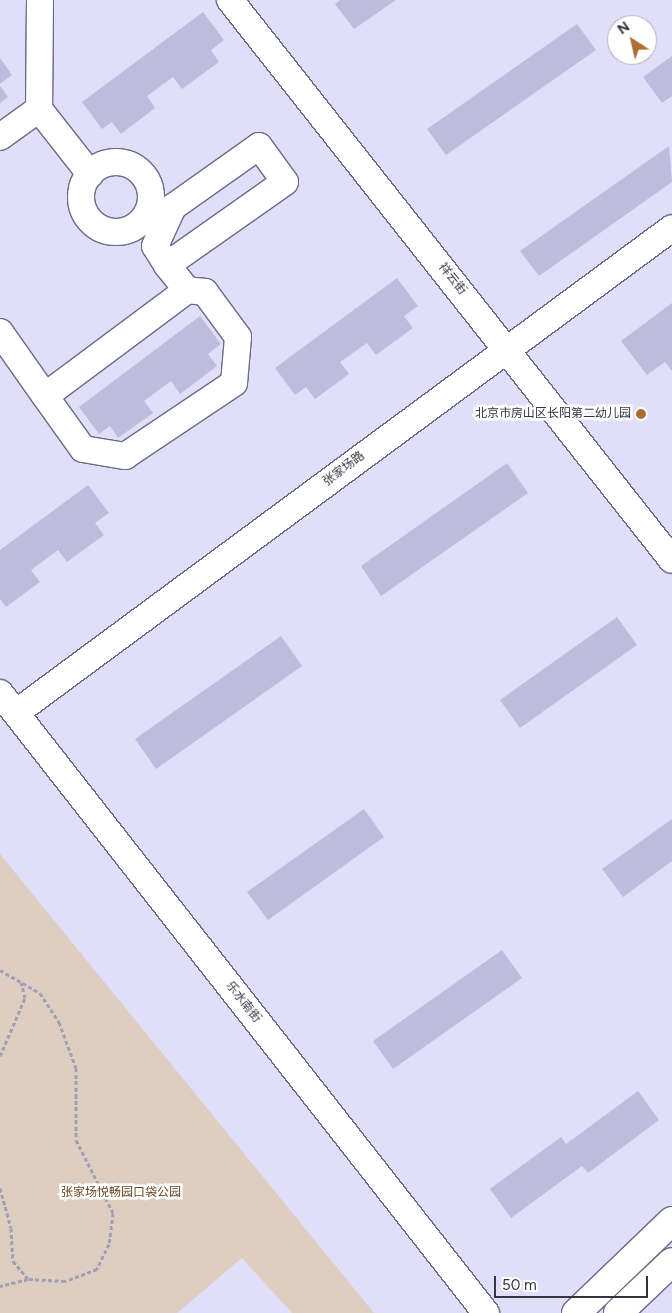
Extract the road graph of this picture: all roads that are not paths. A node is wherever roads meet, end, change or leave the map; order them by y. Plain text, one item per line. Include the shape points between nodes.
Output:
1 (40, 0) edge
2 (230, 0) edge
3 (38, 109) junction
4 (0, 137) edge
5 (90, 174) junction
6 (153, 225) junction
7 (672, 228) edge
8 (167, 265) junction
9 (187, 290) junction
10 (0, 332) edge
11 (507, 348) junction
12 (46, 396) junction
13 (672, 560) edge
14 (0, 692) edge
15 (17, 712) junction
16 (672, 1222) edge
17 (672, 1262) edge
18 (486, 1313) edge
19 (576, 1313) edge
20 (618, 1313) edge

1 - 3 street
2 - 11 street, 祥云街
3 - 4 street
3 - 5 street
5 - 6 street via 108,162 119,162 139,170 146,178 152,199
5 - 6 street via 81,196 82,208 93,223 109,232
6 - 8 street via 155,246
6 - 8 street via 259,146 285,182
7 - 11 street, 张家场路
8 - 9 street
9 - 12 street
9 - 12 street via 205,292 238,337 234,382 125,456 83,449
10 - 12 street
11 - 13 street, 祥云街
11 - 15 street, 张家场路
14 - 15 street, 乐水南街
15 - 18 street, 乐水南街
16 - 19 main road
17 - 20 main road

